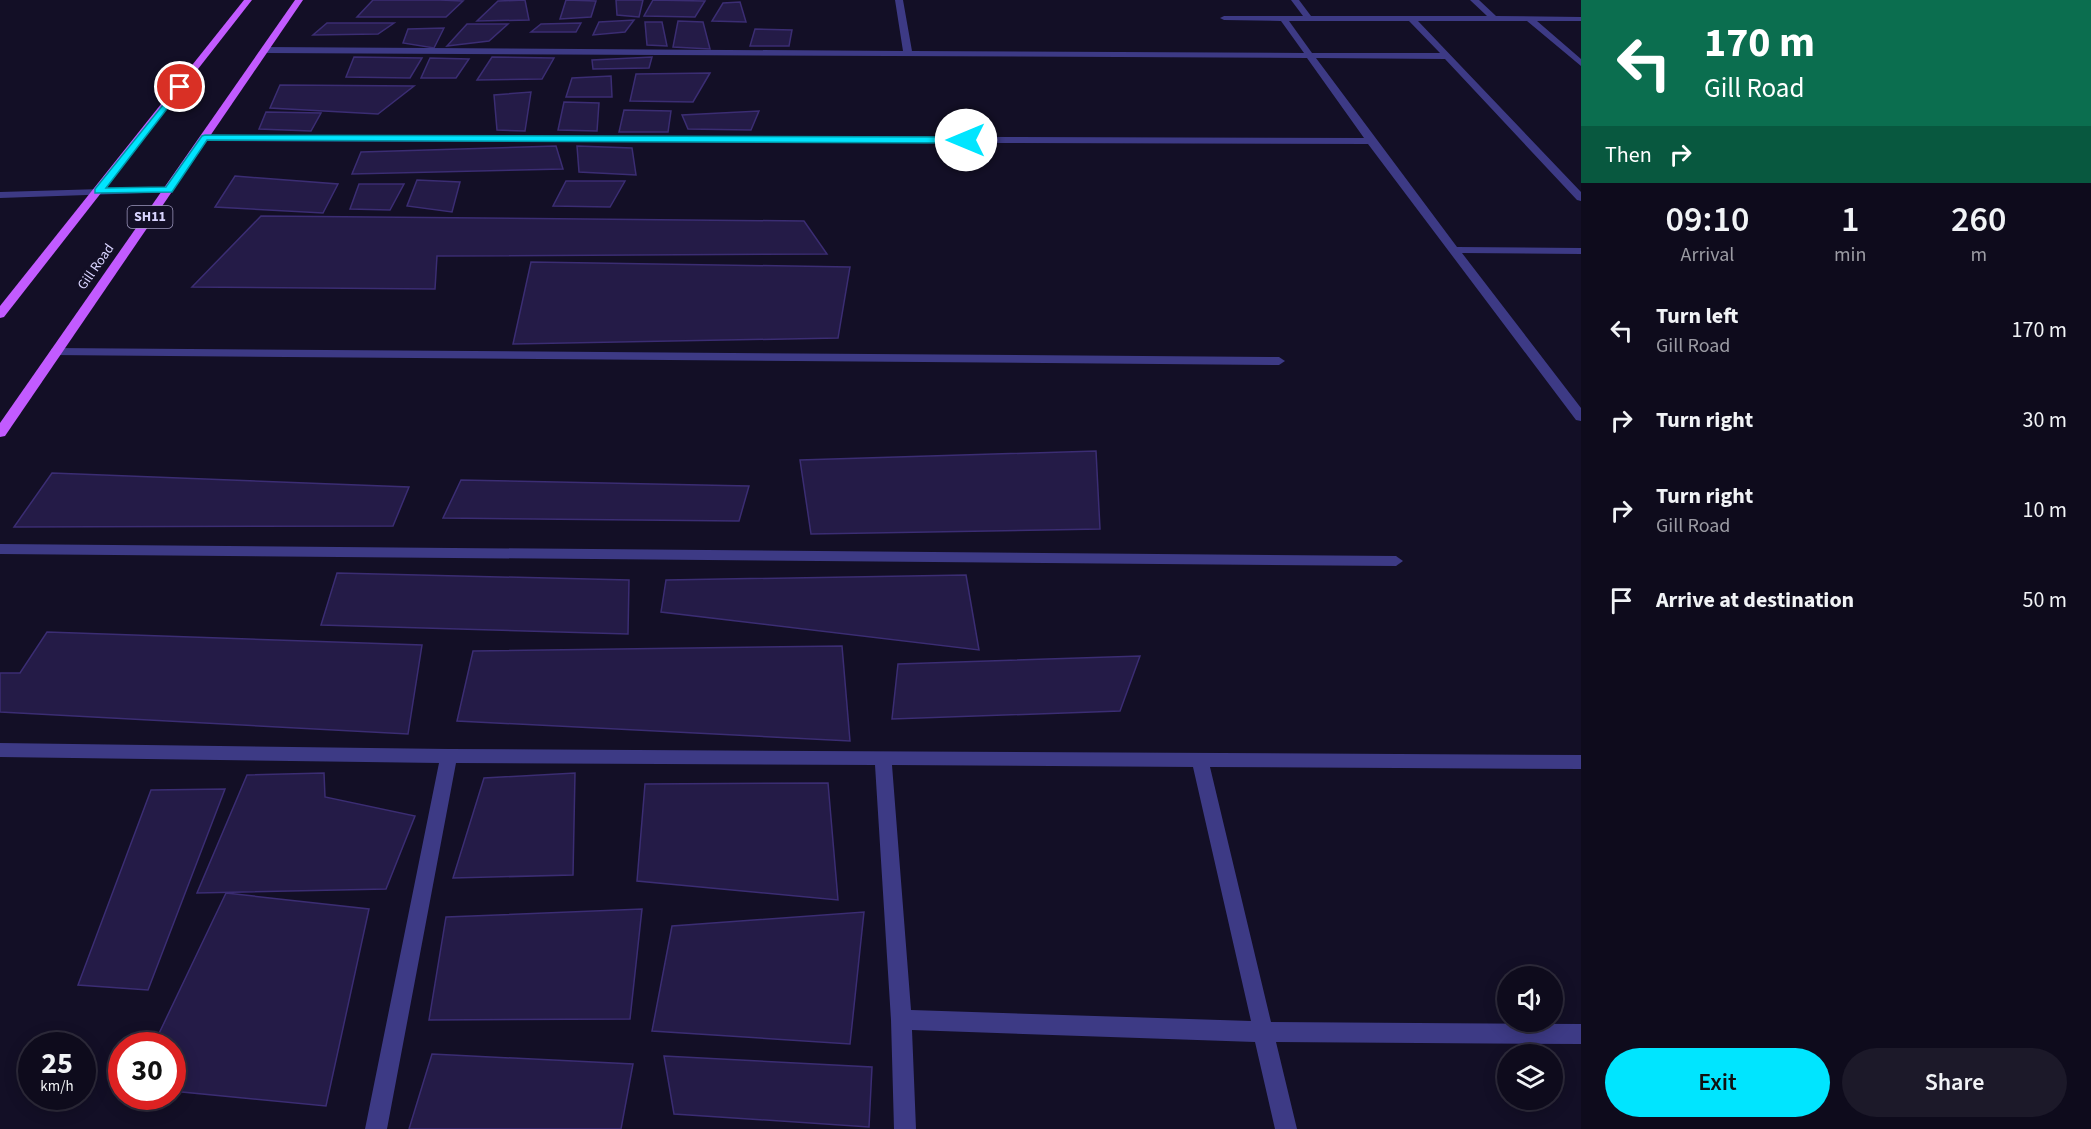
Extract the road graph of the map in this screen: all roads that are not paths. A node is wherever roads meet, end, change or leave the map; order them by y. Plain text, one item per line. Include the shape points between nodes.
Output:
1 (248, 0) edge
2 (299, 0) edge
3 (899, 0) edge
4 (1295, 0) edge
5 (1474, 0) edge
6 (1224, 18) dead end
7 (1283, 18) junction
8 (1309, 18) junction
9 (1411, 18) junction
10 (1494, 19) junction
11 (1529, 19) junction
12 (1581, 19) edge
13 (265, 50) junction
14 (908, 54) junction
15 (1447, 56) junction
16 (1310, 57) junction
17 (1581, 63) edge
18 (205, 138) junction
19 (1371, 141) junction
20 (169, 190) junction
21 (99, 191) junction
22 (0, 195) edge
23 (1581, 198) edge
24 (1453, 250) junction
25 (1581, 251) edge
26 (0, 314) edge
27 (55, 352) junction
28 (1279, 361) dead end
29 (1581, 417) edge
30 (0, 433) edge
31 (0, 549) edge
32 (1396, 561) dead end
33 (0, 750) edge
34 (449, 756) junction
35 (883, 758) junction
36 (1200, 760) junction
37 (1581, 762) edge
38 (901, 1020) junction
39 (1264, 1032) junction
40 (1581, 1034) edge
41 (376, 1129) edge
42 (905, 1129) edge
43 (1286, 1129) edge

1 - 21 main road
2 - 13 main road, Gill Road / SH11
3 - 14 street
4 - 8 street
5 - 10 street
6 - 7 street
7 - 8 street
7 - 16 street
8 - 9 street
9 - 10 street
9 - 15 street
10 - 11 street
11 - 12 street
11 - 17 street
13 - 14 street
13 - 18 main road, Gill Road / SH11
14 - 16 street
15 - 16 street
15 - 23 street
16 - 19 street
18 - 19 street
18 - 20 main road, Gill Road / SH11
19 - 24 street
20 - 21 street
20 - 27 main road, Gill Road / SH11
21 - 22 street
21 - 26 main road
24 - 25 street
24 - 29 street
27 - 28 street
27 - 30 main road, Gill Road / SH11
31 - 32 street
33 - 34 street
34 - 35 street
34 - 41 street
35 - 36 street
35 - 38 street
36 - 37 street
36 - 39 street
38 - 39 street
38 - 42 street
39 - 40 street
39 - 43 street

